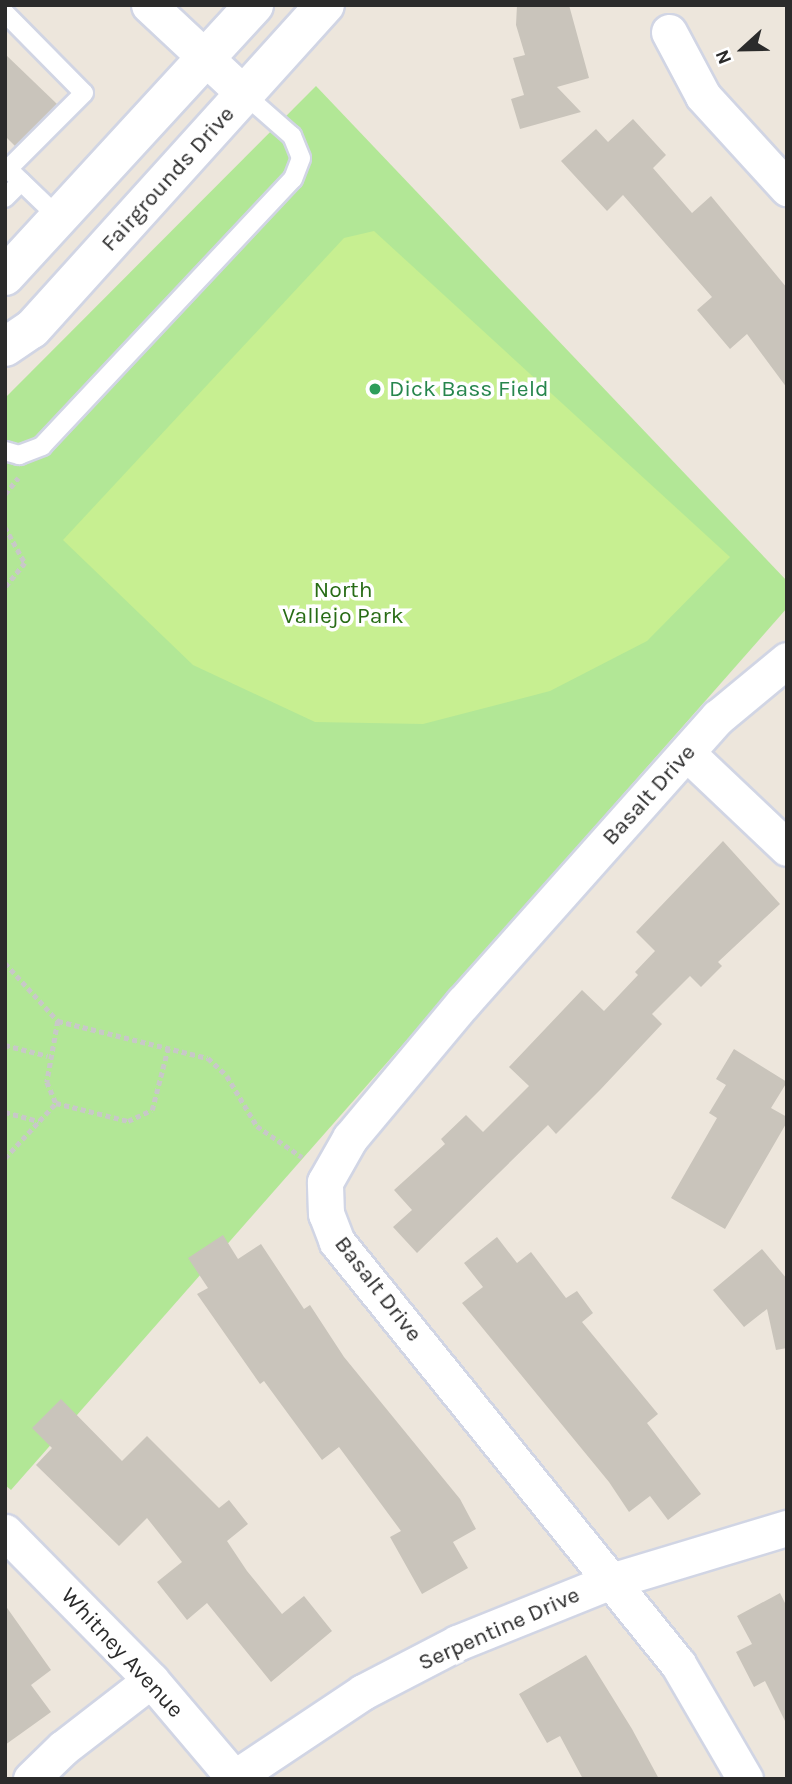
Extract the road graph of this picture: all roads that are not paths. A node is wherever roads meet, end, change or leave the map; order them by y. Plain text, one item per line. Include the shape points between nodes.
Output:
1 (149, 5) edge
2 (254, 5) edge
3 (325, 5) edge
4 (5, 13) edge
5 (668, 32) dead end
6 (205, 58) junction
7 (244, 94) junction
8 (7, 167) edge
9 (21, 182) junction
10 (787, 188) edge
11 (5, 198) edge
12 (58, 217) junction
13 (5, 276) edge
14 (5, 347) edge
15 (5, 451) edge
16 (787, 660) edge
17 (687, 753) junction
18 (787, 848) edge
19 (787, 1528) edge
20 (5, 1532) edge
21 (611, 1581) junction
22 (151, 1680) junction
23 (235, 1778) edge
24 (31, 1779) edge
25 (745, 1779) edge

1 - 6 street
2 - 6 main road
3 - 7 main road, Fairgrounds Drive
4 - 8 lane via 83,93
5 - 10 street via 704,96
6 - 7 street
6 - 12 main road
7 - 14 main road, Fairgrounds Drive via 32,329
7 - 15 lane via 292,136 301,158 293,179 42,446 19,455
8 - 9 lane
9 - 11 lane
9 - 12 lane
12 - 13 main road
16 - 17 street, Basalt Drive via 718,717
17 - 18 street
17 - 21 street, Basalt Drive via 463,1003 350,1138 329,1176 326,1214 337,1242
19 - 21 street, Serpentine Drive
20 - 22 street, Whitney Avenue
21 - 23 street, Serpentine Drive via 457,1643 363,1692
21 - 25 street, Basalt Drive via 678,1664
22 - 23 street, Whitney Avenue
22 - 24 street via 63,1748

